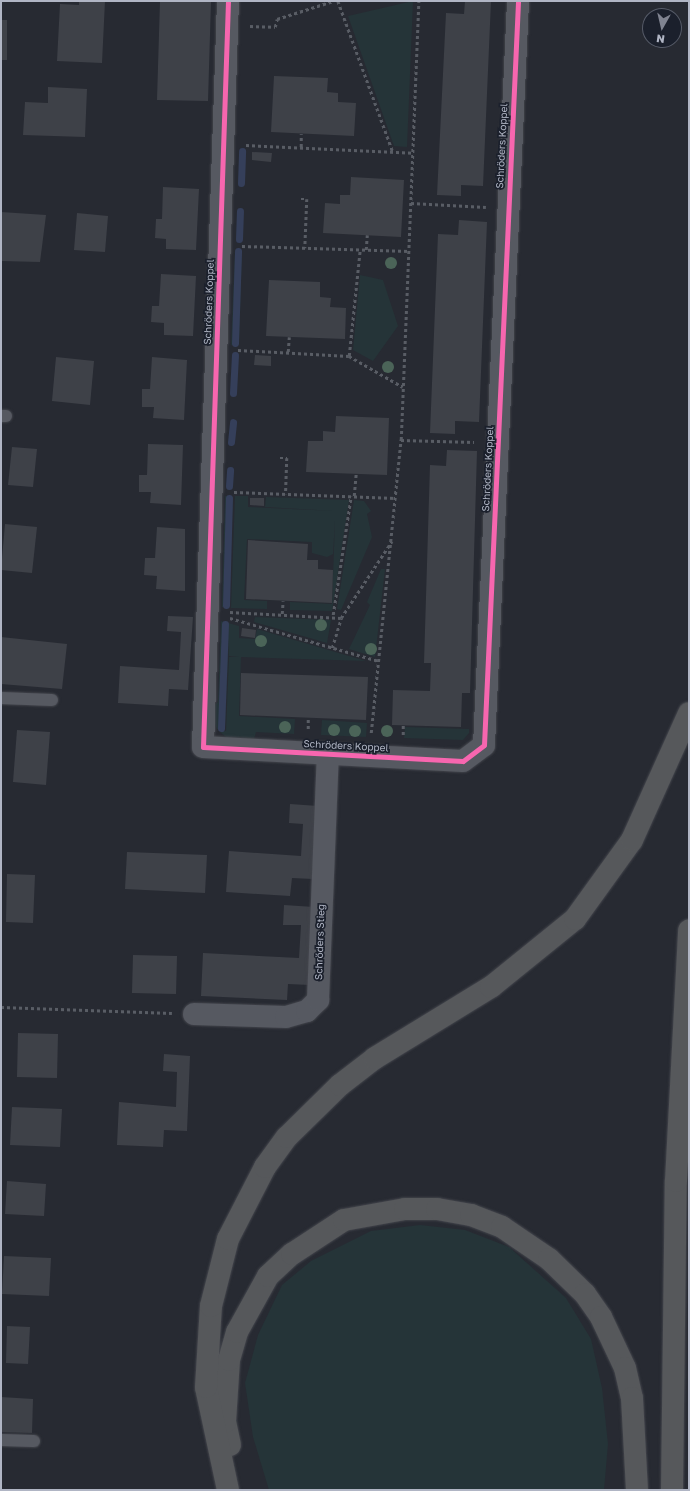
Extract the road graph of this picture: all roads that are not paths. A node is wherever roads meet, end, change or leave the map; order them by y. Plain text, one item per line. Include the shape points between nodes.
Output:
1 (228, 1) edge
2 (518, 1) edge
3 (1, 698) edge
4 (52, 700) dead end
5 (689, 713) edge
6 (328, 754) junction
7 (689, 930) edge
8 (194, 1014) road end
9 (1, 1440) edge
10 (34, 1441) dead end
11 (228, 1490) edge
12 (244, 1490) edge
13 (637, 1490) edge
14 (672, 1490) edge

1 - 6 street, Schröders Koppel via 203,747
2 - 6 street, Schröders Koppel via 484,745 463,761
3 - 4 lane
5 - 11 highway via 632,840 575,919 491,987 375,1058 340,1085 287,1137 265,1168 228,1239 211,1306 206,1387
6 - 8 street, Schröders Stieg via 318,1000 308,1011 286,1017
7 - 14 highway via 676,1181
9 - 10 lane
12 - 13 highway via 225,1422 225,1392 237,1332 251,1302 268,1276 319,1234 344,1220 405,1209 471,1215 502,1227 549,1259 585,1294 601,1317 625,1368 632,1398

